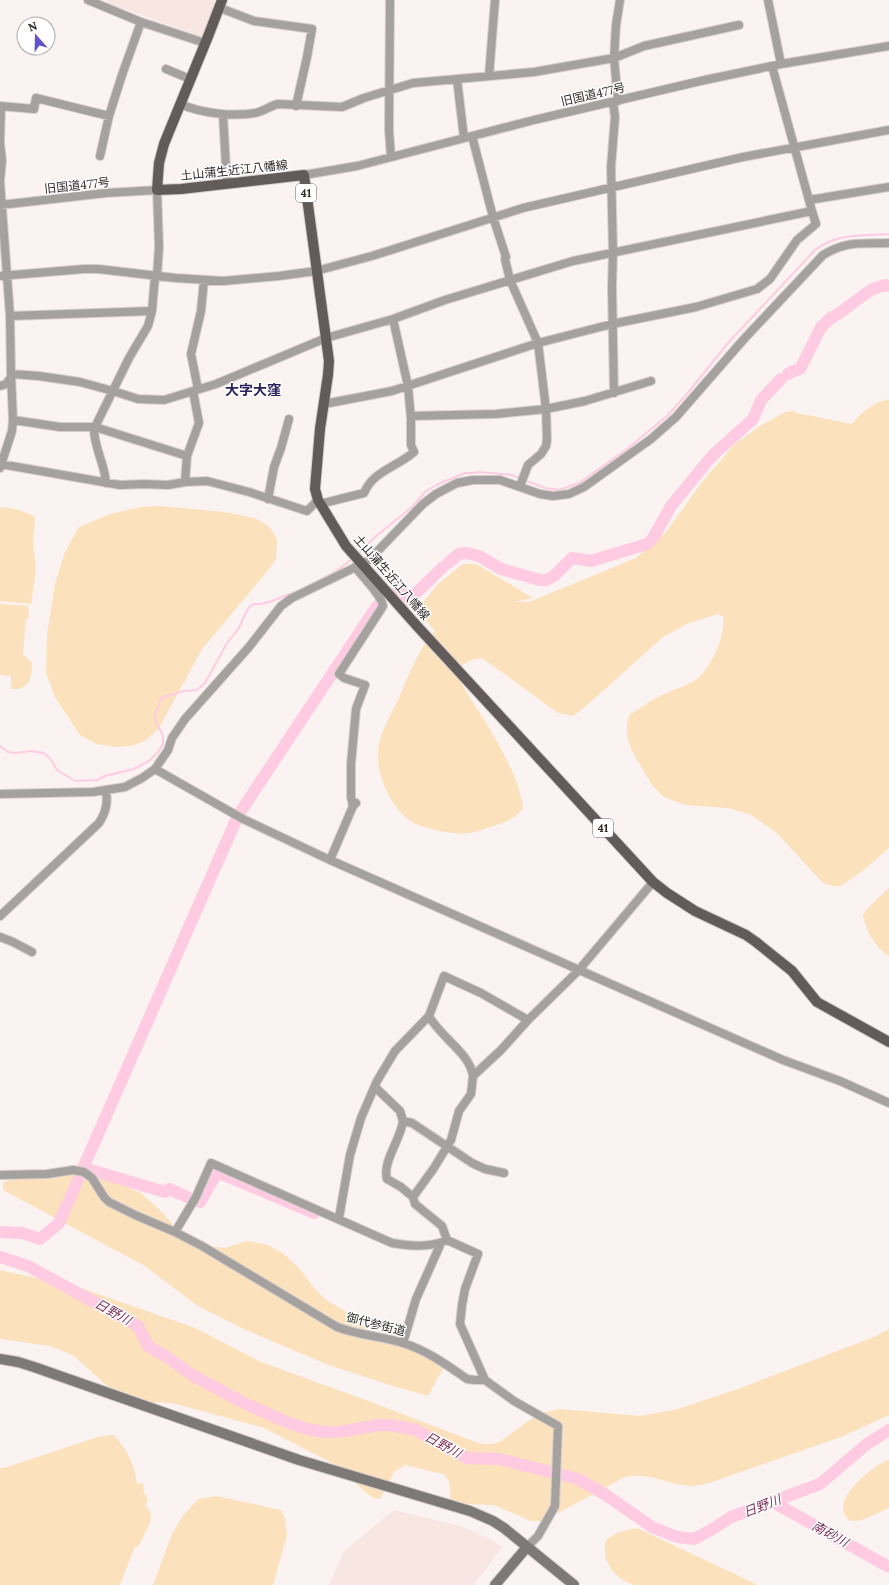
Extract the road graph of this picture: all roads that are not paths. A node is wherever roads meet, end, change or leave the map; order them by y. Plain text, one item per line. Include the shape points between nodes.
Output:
1 (88, 0) edge
2 (390, 0) edge
3 (495, 0) edge
4 (620, 0) edge
5 (768, 0) edge
6 (221, 4) edge
7 (142, 22) junction
8 (740, 25) dead end
9 (206, 43) junction
10 (889, 46) edge
11 (614, 58) junction
12 (781, 64) junction
13 (772, 66) junction
14 (166, 69) dead end
15 (489, 76) junction
16 (457, 78) junction
17 (190, 79) junction
18 (389, 90) junction
19 (616, 101) junction
20 (180, 104) junction
21 (0, 106) edge
22 (296, 106) junction
23 (223, 115) junction
24 (110, 116) junction
25 (889, 130) edge
26 (468, 137) junction
27 (0, 143) edge
28 (794, 146) junction
29 (100, 156) dead end
30 (391, 157) junction
31 (304, 175) junction
32 (227, 184) junction
33 (612, 186) junction
34 (889, 187) edge
35 (157, 190) junction
36 (809, 200) junction
37 (1, 205) edge
38 (812, 212) junction
39 (493, 217) junction
40 (889, 243) edge
41 (614, 252) junction
42 (316, 271) junction
43 (4, 276) edge
44 (156, 276) junction
45 (204, 280) junction
46 (510, 280) junction
47 (152, 311) junction
48 (10, 316) junction
49 (393, 319) junction
50 (612, 324) junction
51 (326, 338) junction
52 (538, 343) junction
53 (11, 375) junction
54 (652, 381) dead end
55 (0, 386) edge
56 (408, 386) junction
57 (196, 390) junction
58 (113, 391) junction
59 (614, 393) junction
60 (324, 404) junction
61 (546, 409) junction
62 (411, 416) junction
63 (289, 419) dead end
64 (13, 420) junction
65 (95, 427) junction
66 (187, 456) junction
67 (0, 466) edge
68 (185, 482) junction
69 (106, 483) junction
70 (521, 485) junction
71 (268, 499) junction
72 (319, 502) junction
73 (358, 564) junction
74 (155, 769) junction
75 (106, 790) junction
76 (0, 794) edge
77 (330, 860) junction
78 (653, 882) junction
79 (0, 916) edge
80 (0, 938) edge
81 (32, 952) dead end
82 (578, 970) junction
83 (429, 1016) junction
84 (528, 1020) junction
85 (889, 1042) edge
86 (473, 1076) junction
87 (374, 1087) junction
88 (889, 1103) edge
89 (403, 1121) junction
90 (448, 1146) junction
91 (504, 1173) dead end
92 (0, 1175) edge
93 (412, 1197) junction
94 (339, 1218) junction
95 (175, 1232) junction
96 (444, 1242) junction
97 (403, 1343) junction
98 (0, 1359) edge
99 (485, 1380) junction
100 (527, 1547) junction
101 (495, 1585) edge
102 (574, 1585) edge

1 - 7 street
2 - 18 street
3 - 15 street
4 - 11 street
5 - 12 street
6 - 9 main road
6 - 22 street via 254,21 312,29
7 - 9 street
7 - 24 street
8 - 11 street via 644,46
9 - 17 main road
10 - 12 street, 旧国道477号
11 - 15 street via 534,72
11 - 19 street
12 - 13 street, 旧国道477号
13 - 19 street, 旧国道477号
13 - 28 street
14 - 17 street
15 - 16 street
16 - 18 street via 413,83
16 - 26 street
17 - 20 main road
18 - 22 street via 342,107
18 - 30 street
19 - 26 street, 旧国道477号
19 - 33 street
20 - 23 street
20 - 35 main road via 164,144 159,163
21 - 24 street via 34,109 36,98
21 - 27 street
22 - 23 street via 278,104 255,113
23 - 32 street
24 - 29 street
25 - 28 street
26 - 30 street, 旧国道477号
26 - 39 street
27 - 37 street
28 - 33 street
28 - 36 street
30 - 31 street, 旧国道477号
31 - 32 main road, 土山蒲生近江八幡線 / 41
31 - 42 main road, 土山蒲生近江八幡線 / 41
32 - 35 main road, 土山蒲生近江八幡線 / 41 via 181,190
33 - 39 street
33 - 41 street
34 - 36 street
35 - 37 street, 旧国道477号
35 - 44 street via 159,247
36 - 38 street
37 - 43 street
38 - 41 street
38 - 50 street via 816,224 797,240 770,279 757,289 696,307
39 - 42 street
39 - 46 street
40 - 70 street via 845,244 823,255 744,339 676,417 651,440 584,486 569,494 553,496 540,494
41 - 46 street
41 - 50 street
42 - 45 street via 245,280
42 - 51 main road, 土山蒲生近江八幡線 / 41
43 - 44 street via 84,269
43 - 48 street
44 - 45 street
44 - 47 street
45 - 57 street via 201,311 192,354
46 - 49 street
46 - 52 street
47 - 48 street
47 - 58 street via 148,326
48 - 53 street
49 - 51 street
49 - 56 street
50 - 52 street
50 - 59 street
51 - 57 street
51 - 60 main road, 土山蒲生近江八幡線 / 41 via 329,361
52 - 56 street
52 - 61 street
53 - 55 street via 6,384
53 - 58 street via 56,378
53 - 64 street
54 - 59 street
56 - 60 street
56 - 62 street
57 - 58 street via 164,400 138,399
57 - 66 street via 199,423
58 - 65 street
59 - 61 street
60 - 72 main road, 土山蒲生近江八幡線 / 41 via 315,479
61 - 62 street via 490,414
61 - 70 street via 546,446 528,465
62 - 72 street via 411,445 414,452 378,474 368,483 364,493
63 - 71 street via 274,467
64 - 65 street via 60,427
64 - 67 street via 12,431
65 - 66 street
65 - 69 street via 94,440
66 - 68 street
67 - 69 street
68 - 69 street via 168,485
68 - 71 street via 207,481
70 - 73 street via 490,479 450,486 424,504 368,560
71 - 72 street via 307,512
72 - 73 main road, 土山蒲生近江八幡線 / 41
73 - 74 street via 281,606 249,647 185,719
73 - 77 street via 383,606 339,674 365,685 356,709 351,764 351,797 354,804
73 - 78 main road, 土山蒲生近江八幡線 / 41
74 - 75 street via 130,785
74 - 77 street via 243,819
75 - 76 street
75 - 79 street via 106,811 98,823
77 - 82 street
78 - 82 street
78 - 85 main road, 土山蒲生近江八幡線 / 41 via 695,911 746,935 792,972 817,1002
80 - 81 street
82 - 84 street
82 - 88 street via 783,1060
83 - 84 street via 444,976
83 - 86 street via 440,1032 468,1060
83 - 87 street via 395,1051
84 - 86 street
86 - 90 street via 471,1094 459,1111
87 - 89 street via 400,1111
87 - 94 street via 356,1130
89 - 90 street via 412,1123
89 - 93 street via 386,1176
90 - 91 street via 478,1166
90 - 93 street
92 - 95 street, 御代参街道 via 81,1171 92,1178 109,1202
93 - 96 street via 415,1204 442,1226
94 - 95 street via 211,1163 196,1197
94 - 96 street via 392,1243 418,1246
95 - 97 street, 御代参街道 via 337,1327
96 - 97 street via 416,1299
96 - 99 street via 478,1254 465,1289 460,1324
97 - 99 street, 御代参街道 via 428,1354 467,1379
98 - 100 street via 34,1367 299,1460 470,1510 493,1521
99 - 100 street via 508,1397 558,1426 554,1509 538,1536
100 - 101 street
100 - 102 street

